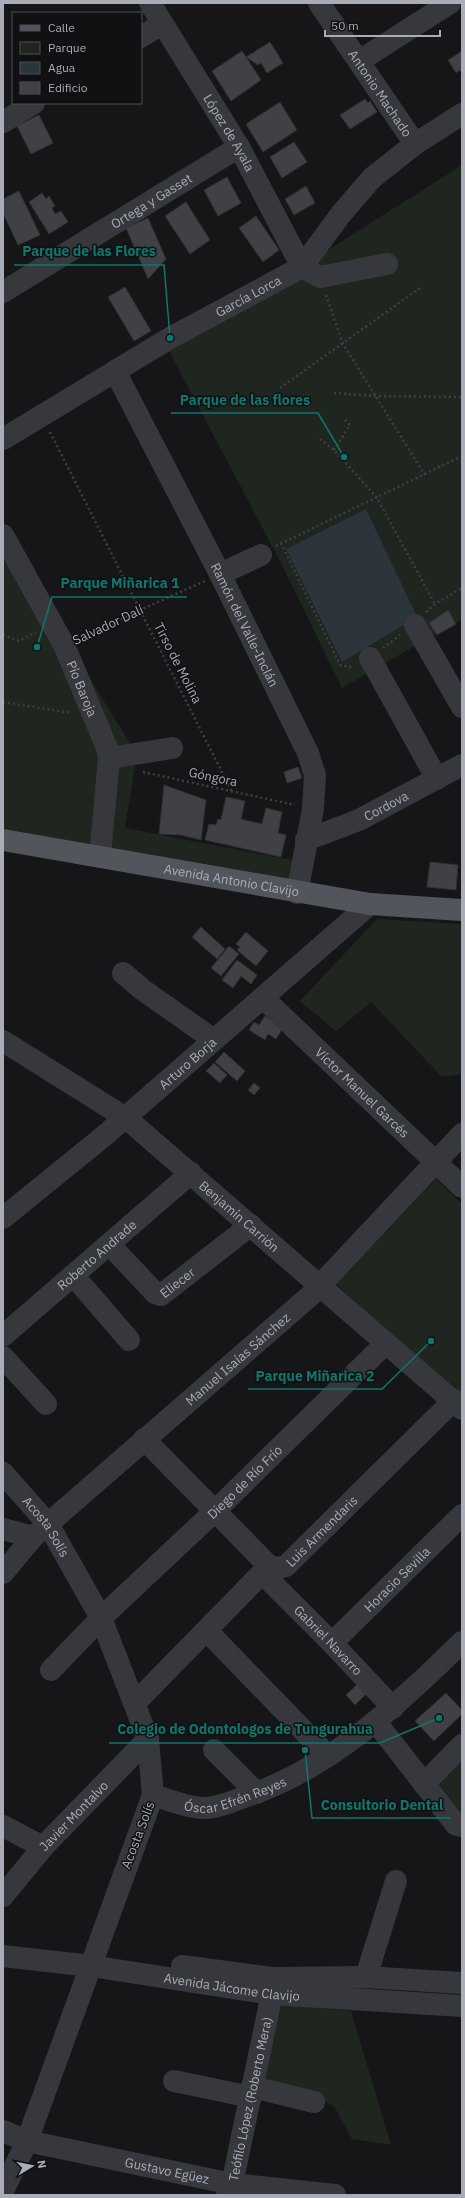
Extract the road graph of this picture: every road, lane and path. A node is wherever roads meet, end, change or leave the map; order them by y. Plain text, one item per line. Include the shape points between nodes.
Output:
1 (150, 3) edge
2 (319, 3) edge
3 (450, 3) edge
4 (162, 24) junction
5 (142, 36) edge
6 (359, 61) junction
7 (32, 104) edge
8 (462, 114) edge
9 (3, 122) edge
10 (415, 144) junction
11 (238, 148) junction
12 (387, 264) dead end
13 (311, 272) junction
14 (420, 288) dead end
15 (3, 292) edge
16 (343, 344) junction
17 (115, 371) junction
18 (280, 388) dead end
19 (334, 393) dead end
20 (374, 396) junction
21 (462, 397) edge
22 (42, 415) junction
23 (343, 418) dead end
24 (3, 439) edge
25 (320, 439) dead end
26 (334, 450) junction
27 (462, 456) edge
28 (425, 476) junction
29 (376, 498) junction
30 (3, 535) edge
31 (281, 543) junction
32 (261, 554) joint
33 (220, 574) junction
34 (462, 588) edge
35 (435, 604) junction
36 (140, 610) junction
37 (53, 624) junction
38 (414, 624) junction
39 (3, 635) edge
40 (64, 645) junction
41 (370, 658) junction
42 (3, 702) edge
43 (462, 707) edge
44 (78, 717) dead end
45 (172, 748) dead end
46 (109, 758) junction
47 (462, 765) edge
48 (137, 771) dead end
49 (437, 779) junction
50 (232, 792) junction
51 (313, 809) junction
52 (3, 840) edge
53 (306, 840) junction
54 (100, 856) junction
55 (297, 893) junction
56 (370, 904) junction
57 (462, 910) edge
58 (123, 973) dead end
59 (263, 998) junction
60 (214, 1040) junction
61 (3, 1041) edge
62 (126, 1117) junction
63 (462, 1134) edge
64 (438, 1162) junction
65 (191, 1173) junction
66 (462, 1187) edge
67 (3, 1218) edge
68 (251, 1225) junction
69 (110, 1244) junction
70 (73, 1275) junction
71 (319, 1286) junction
72 (3, 1336) edge
73 (129, 1340) dead end
74 (386, 1343) junction
75 (3, 1357) edge
76 (46, 1404) dead end
77 (458, 1405) edge
78 (144, 1439) junction
79 (3, 1473) edge
80 (215, 1511) junction
81 (462, 1515) edge
82 (3, 1529) edge
83 (40, 1531) junction
84 (266, 1570) junction
85 (3, 1573) edge
86 (101, 1618) junction
87 (207, 1631) junction
88 (462, 1642) edge
89 (332, 1643) junction
90 (52, 1670) dead end
91 (135, 1702) junction
92 (393, 1708) junction
93 (376, 1722) junction
94 (148, 1739) junction
95 (462, 1745) edge
96 (214, 1750) dead end
97 (328, 1756) junction
98 (424, 1784) junction
99 (257, 1793) junction
100 (153, 1795) junction
101 (3, 1826) edge
102 (462, 1826) edge
103 (43, 1847) junction
104 (396, 1881) dead end
105 (3, 1896) edge
106 (3, 1940) edge
107 (3, 1956) edge
108 (92, 1961) junction
109 (366, 1977) junction
110 (462, 1983) edge
111 (272, 1986) junction
112 (462, 2006) edge
113 (174, 2081) dead end
114 (252, 2092) junction
115 (314, 2102) dead end
116 (3, 2131) edge
117 (27, 2140) junction
118 (3, 2190) edge
119 (229, 2190) edge
120 (335, 2195) edge

1 - 4 street, López de Ayala
2 - 6 street, Antonio Machado
3 - 6 street
4 - 5 street
4 - 11 street, López de Ayala
6 - 10 street, Antonio Machado
7 - 9 street
8 - 10 street, García Lorca
10 - 13 street, García Lorca via 372,178 341,214
11 - 13 street, López de Ayala
11 - 15 street, Ortega y Gasset
12 - 13 street
13 - 16 path
13 - 17 street, García Lorca via 170,338
14 - 16 path
16 - 18 path
16 - 20 path
17 - 22 street, García Lorca
17 - 33 street, Ramón del Valle-Inclán
19 - 20 path
20 - 21 path
20 - 28 path
22 - 24 street, García Lorca
22 - 36 path, Tirso de Molina
23 - 26 path via 350,425
25 - 26 path
26 - 29 path
27 - 28 path
28 - 29 path
29 - 31 path
29 - 35 path
30 - 37 street, Pío Baroja
31 - 32 path
31 - 41 path via 340,665 350,667
32 - 33 street
33 - 36 path, Salvador Dalí
33 - 51 street, Ramón del Valle-Inclán via 308,753 315,775
34 - 35 path
35 - 38 path
36 - 40 path, Salvador Dalí via 72,644
36 - 50 path, Tirso de Molina
37 - 39 path via 19,641
37 - 40 street, Pío Baroja
38 - 41 path
38 - 43 street
40 - 46 street, Pío Baroja
41 - 49 street
42 - 44 path
45 - 46 street
46 - 54 street, Pío Baroja
47 - 49 street, Cordova
48 - 50 path, Góngora
49 - 53 street, Cordova via 359,820
50 - 51 path, Góngora
51 - 53 street, Ramón del Valle-Inclán
52 - 54 main road, Avenida Antonio Clavijo
53 - 55 street, Ramón del Valle-Inclán
54 - 55 main road, Avenida Antonio Clavijo
55 - 56 main road, Avenida Antonio Clavijo
56 - 57 main road, Avenida Antonio Clavijo
56 - 59 street, Arturo Borja
58 - 60 street
59 - 60 street, Arturo Borja
59 - 64 street, Víctor Manuel Garcés
60 - 62 street, Arturo Borja
61 - 62 street, Benjamín Carrión
62 - 65 street, Benjamín Carrión
62 - 67 street, Arturo Borja
63 - 64 street, Manuel Isaías Sánchez
64 - 66 street, Víctor Manuel Garcés
64 - 71 street, Manuel Isaías Sánchez
65 - 68 street, Benjamín Carrión
65 - 69 street, Roberto Andrade
68 - 69 street, Eliecer via 161,1295 155,1293
68 - 71 street, Benjamín Carrión
69 - 70 street, Roberto Andrade
70 - 72 street, Roberto Andrade
70 - 73 street
71 - 74 street, Benjamín Carrión
71 - 78 street, Manuel Isaías Sánchez
74 - 77 street, Benjamín Carrión
74 - 80 street, Diego de Río Frío
75 - 76 street
77 - 84 street, Luis Armendaris via 286,1566
78 - 80 street, Gabriel Navarro
78 - 83 street, Manuel Isaías Sánchez
79 - 83 street, Acosta Solís
80 - 84 street, Gabriel Navarro
80 - 86 street, Diego de Río Frío
81 - 89 street, Horacio Sevilla
82 - 83 street
83 - 85 street, Manuel Isaías Sánchez
83 - 86 street, Acosta Solís
84 - 87 street
84 - 89 street, Gabriel Navarro
86 - 90 street, Diego de Río Frío
86 - 91 street, Acosta Solís
87 - 91 street
87 - 97 street
88 - 92 street, Óscar Efrén Reyes
89 - 92 street, Gabriel Navarro
91 - 94 street, Acosta Solís
92 - 93 street, Óscar Efrén Reyes
93 - 97 street, Óscar Efrén Reyes
93 - 98 street
94 - 100 street, Acosta Solís
94 - 103 street, Javier Montalvo
95 - 98 street
96 - 99 street
97 - 99 street, Óscar Efrén Reyes
98 - 102 street via 456,1825
99 - 100 street, Óscar Efrén Reyes via 219,1806 203,1808
100 - 108 street, Acosta Solís
101 - 103 street
103 - 105 street, Javier Montalvo
104 - 109 street
106 - 108 street, Avenida Jácome Clavijo
107 - 108 street, Avenida Jácome Clavijo
108 - 111 street, Avenida Jácome Clavijo via 119,1958
108 - 117 street, Acosta Solís
109 - 110 street, Avenida Jácome Clavijo
109 - 111 street, Avenida Jácome Clavijo
111 - 112 street, Avenida Jácome Clavijo
111 - 114 street, Teófilo López (Roberto Mera)
113 - 114 street
114 - 115 street
114 - 119 street, Teófilo López (Roberto Mera)
116 - 117 street, Gustavo Egüez
117 - 118 street, Acosta Solís
117 - 119 street, Gustavo Egüez
119 - 120 street, Gustavo Egüez

